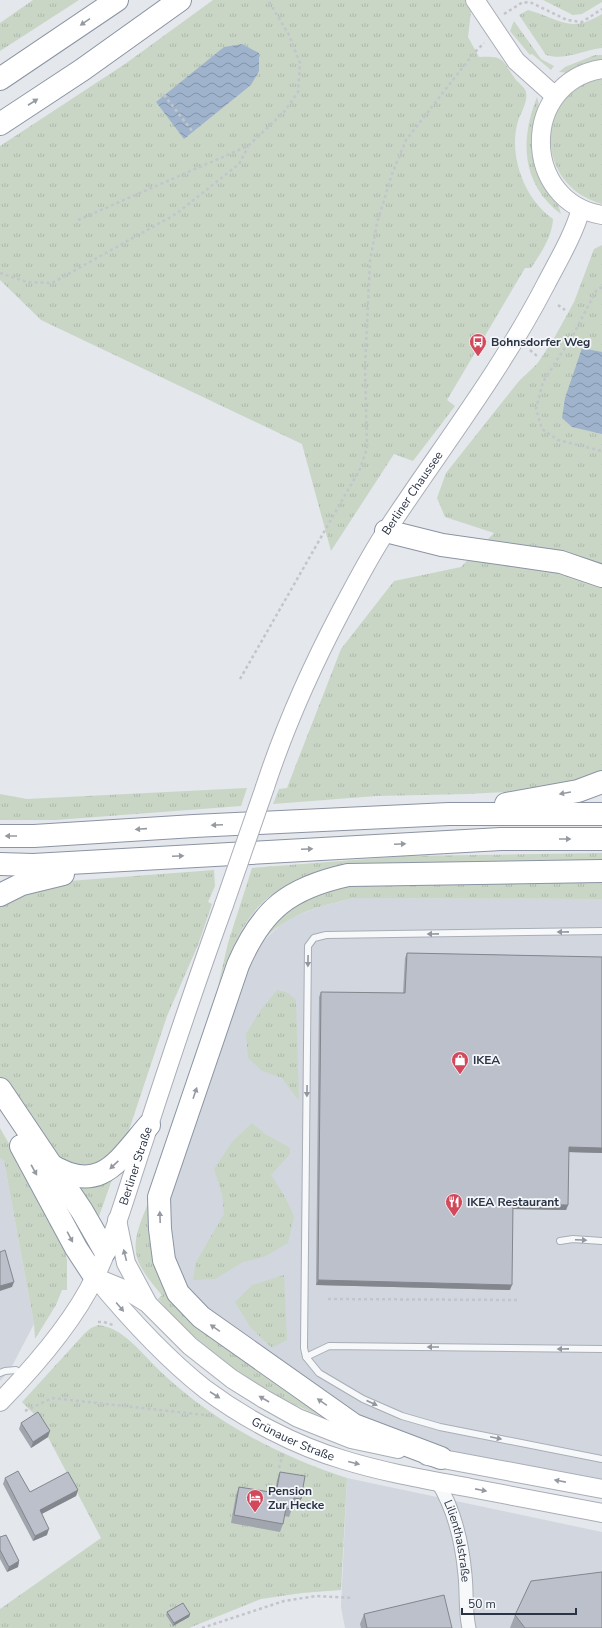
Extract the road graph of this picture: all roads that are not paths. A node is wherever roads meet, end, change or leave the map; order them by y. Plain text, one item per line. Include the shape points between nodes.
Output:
1 (118, 0) edge
2 (180, 0) edge
3 (475, 0) edge
4 (602, 69) edge
5 (0, 79) edge
6 (555, 96) junction
7 (0, 124) edge
8 (581, 209) junction
9 (602, 215) edge
10 (386, 531) junction
11 (600, 576) edge
12 (602, 782) edge
13 (449, 814) junction
14 (602, 814) edge
15 (0, 836) edge
16 (602, 839) edge
17 (139, 858) junction
18 (0, 864) edge
19 (602, 871) edge
20 (0, 895) edge
21 (224, 905) joint
22 (602, 931) edge
23 (0, 1089) edge
24 (0, 1112) edge
25 (149, 1125) junction
26 (49, 1164) junction
27 (117, 1219) junction
28 (560, 1241) dead end
29 (602, 1241) edge
30 (105, 1250) junction
31 (95, 1277) junction
32 (147, 1303) junction
33 (602, 1349) edge
34 (306, 1357) junction
35 (0, 1373) edge
36 (24, 1377) junction
37 (0, 1402) edge
38 (441, 1458) junction
39 (602, 1459) edge
40 (437, 1481) junction
41 (601, 1488) edge
42 (602, 1513) edge
43 (469, 1628) edge

1 -> 5 highway
7 -> 2 highway via 82,70
3 - 6 street via 516,61
4 - 6 street via 580,76
6 - 8 street via 541,126 542,159 547,174 556,188 567,200
8 - 9 street
8 - 10 street, Berliner Chaussee via 572,235 524,324 487,384
10 - 11 highway via 442,545 562,562
10 - 21 street, Berliner Chaussee, bridge via 357,580 296,703
12 -> 13 highway via 578,791
13 - 14 highway
13 -> 15 highway
17 -> 16 highway via 500,839
17 - 18 highway via 33,865
17 - 20 highway via 44,877
38 -> 19 highway via 354,1425 201,1317 178,1293 164,1260 159,1197 243,952 270,912 286,898 320,881 348,875
21 - 25 street, Berliner Straße via 194,985
22 -> 34 lane via 326,935 314,938 308,946 304,1340
23 - 26 highway
24 -> 31 highway
25 -> 26 highway via 116,1164 103,1173 87,1177 72,1175 61,1172
25 - 27 street, Berliner Straße
26 - 30 highway via 82,1211
27 - 30 street, Berliner Straße
32 -> 27 street, Grünauer Straße via 126,1263
28 -> 29 lane
30 - 31 street, Berliner Straße
31 - 32 street, Grünauer Straße via 126,1290
31 - 36 street, Berliner Straße via 70,1316
31 -> 40 street, Grünauer Straße via 162,1352 205,1389 254,1420 299,1443 344,1460
38 -> 32 street, Grünauer Straße via 351,1439 298,1418 216,1367 190,1346
33 -> 34 lane via 329,1346
34 -> 39 lane via 319,1373 363,1399 402,1416 440,1427
35 - 36 lane via 5,1370 16,1370
36 - 37 street, Berliner Straße
41 -> 38 street, Grünauer Straße
40 -> 42 street, Grünauer Straße
40 - 43 street, Lilienthalstraße via 453,1510 457,1527 465,1575

